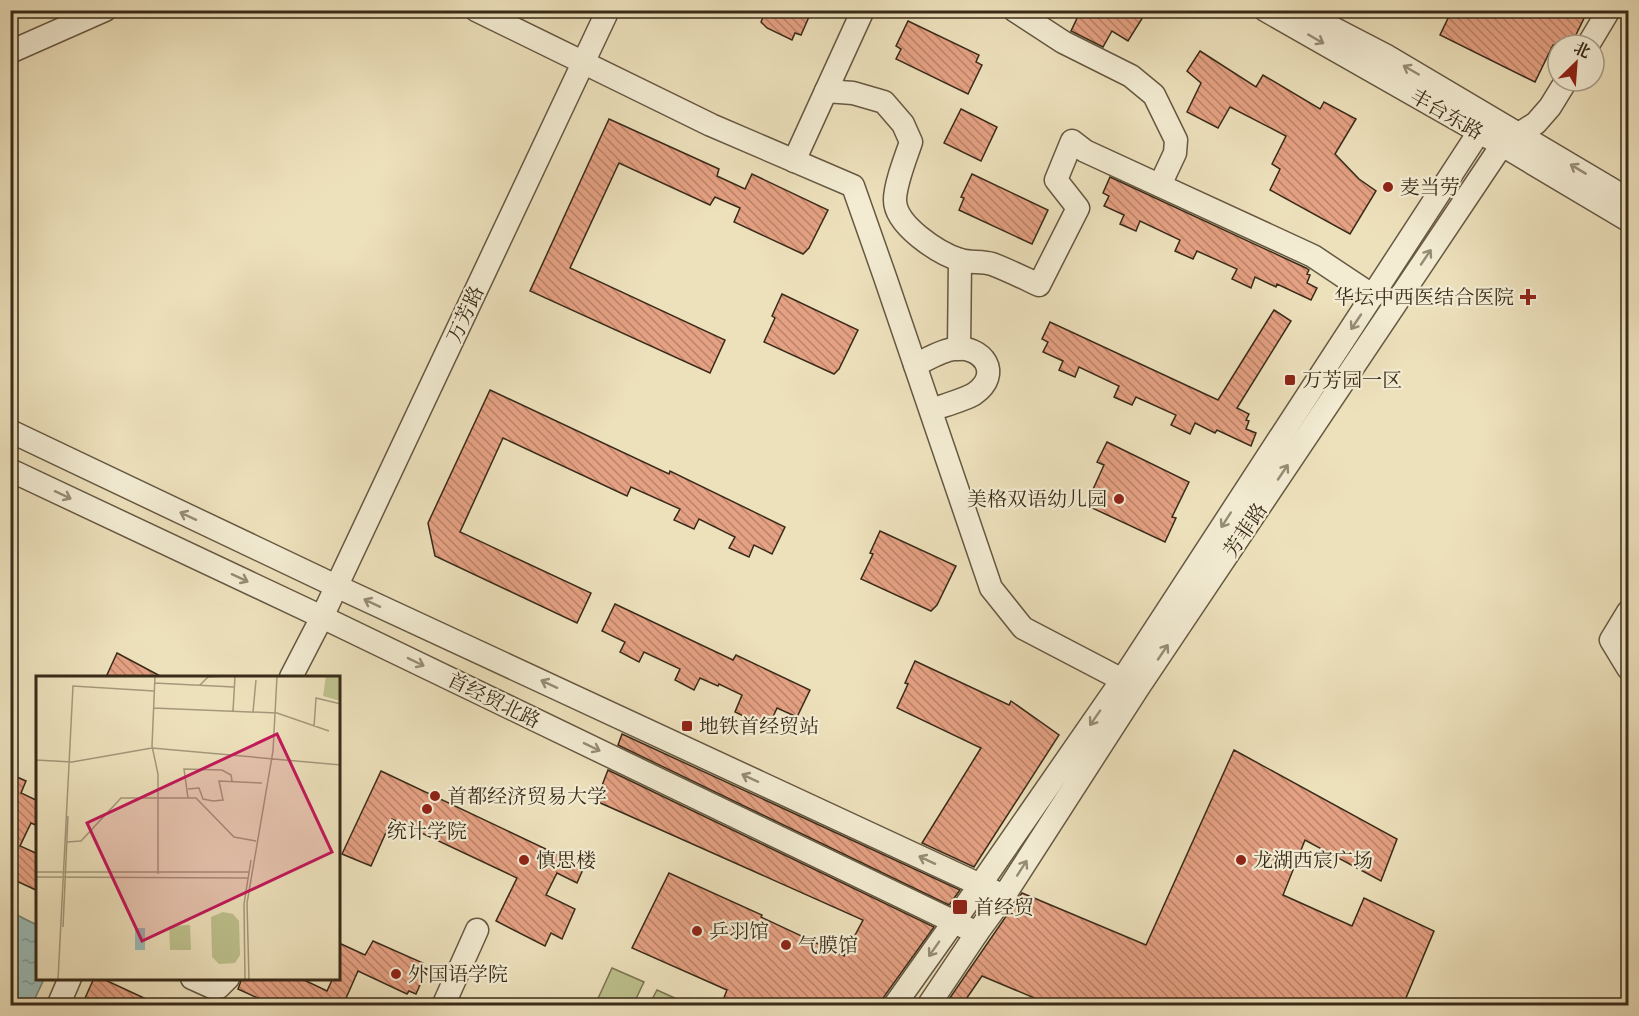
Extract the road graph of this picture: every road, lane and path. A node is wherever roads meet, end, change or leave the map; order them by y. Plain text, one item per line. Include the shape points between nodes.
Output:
1 (105, 10) edge
2 (476, 10) edge
3 (608, 10) edge
4 (863, 10) edge
5 (1014, 10) edge
6 (1265, 10) edge
7 (1298, 10) edge
8 (1609, 10) edge
9 (1595, 33) edge
10 (10, 52) edge
11 (584, 63) junction
12 (826, 91) junction
13 (1559, 93) edge
14 (1479, 132) junction
15 (1511, 139) junction
16 (794, 161) junction
17 (1160, 185) junction
18 (1629, 200) edge
19 (1629, 220) edge
20 (960, 260) junction
21 (1373, 296) junction
22 (959, 349) junction
23 (915, 365) junction
24 (930, 410) junction
25 (10, 431) edge
26 (10, 470) edge
27 (336, 586) junction
28 (1629, 612) edge
29 (322, 617) junction
30 (1629, 668) edge
31 (292, 676) edge
32 (1130, 684) junction
33 (980, 885) junction
34 (1004, 896) junction
35 (953, 921) junction
36 (477, 930) dead end
37 (977, 933) junction
38 (69, 980) edge
39 (196, 980) edge
40 (226, 980) edge
41 (58, 1005) edge
42 (443, 1005) edge
43 (894, 1005) edge
44 (928, 1005) edge

1 - 10 street
2 - 11 street
3 - 11 street, 万芳路
4 - 12 street
5 - 17 street via 1063,42 1131,76 1154,95 1176,140 1175,153
6 -> 14 street, 丰台东路
15 -> 7 street, 丰台东路 via 1385,55
8 - 9 street
11 - 16 street
11 - 27 street, 万芳路
12 - 16 street
12 - 20 street via 853,93 884,102 903,124 911,142 895,193 897,212 932,247
13 - 15 street, 芳菲路 via 1536,123
14 - 15 street
14 - 21 street, 芳菲路
18 -> 15 street, 丰台东路
15 - 19 street, 丰台东路
32 -> 15 street, 芳菲路
16 - 23 street via 853,186
17 - 20 street via 1085,151 1072,141 1056,180 1078,208 1039,285 990,264
17 - 21 street via 1313,256
20 - 22 street
21 -> 32 street, 芳菲路 via 1311,389
22 - 23 street
22 - 24 street via 978,354 987,364 986,383 974,394
23 - 24 street
24 - 32 street via 991,588 1023,628
27 -> 25 street, 首经贸北路
26 -> 29 street, 首经贸北路
27 - 29 street, 万芳路
33 -> 27 street, 首经贸北路
28 - 30 street via 1611,640
29 - 31 street, 万芳路
29 -> 35 street, 首经贸北路
32 -> 33 street, 芳菲路
34 -> 32 street, 芳菲路
33 - 34 street, 首经贸北路
33 - 35 street, 芳菲路
34 - 37 street, 芳菲路
35 - 37 street, 首经贸北路
35 -> 43 street, 芳菲路
36 - 42 street
37 - 44 street, 芳菲路
38 - 41 street
39 - 40 street via 212,987 219,987

